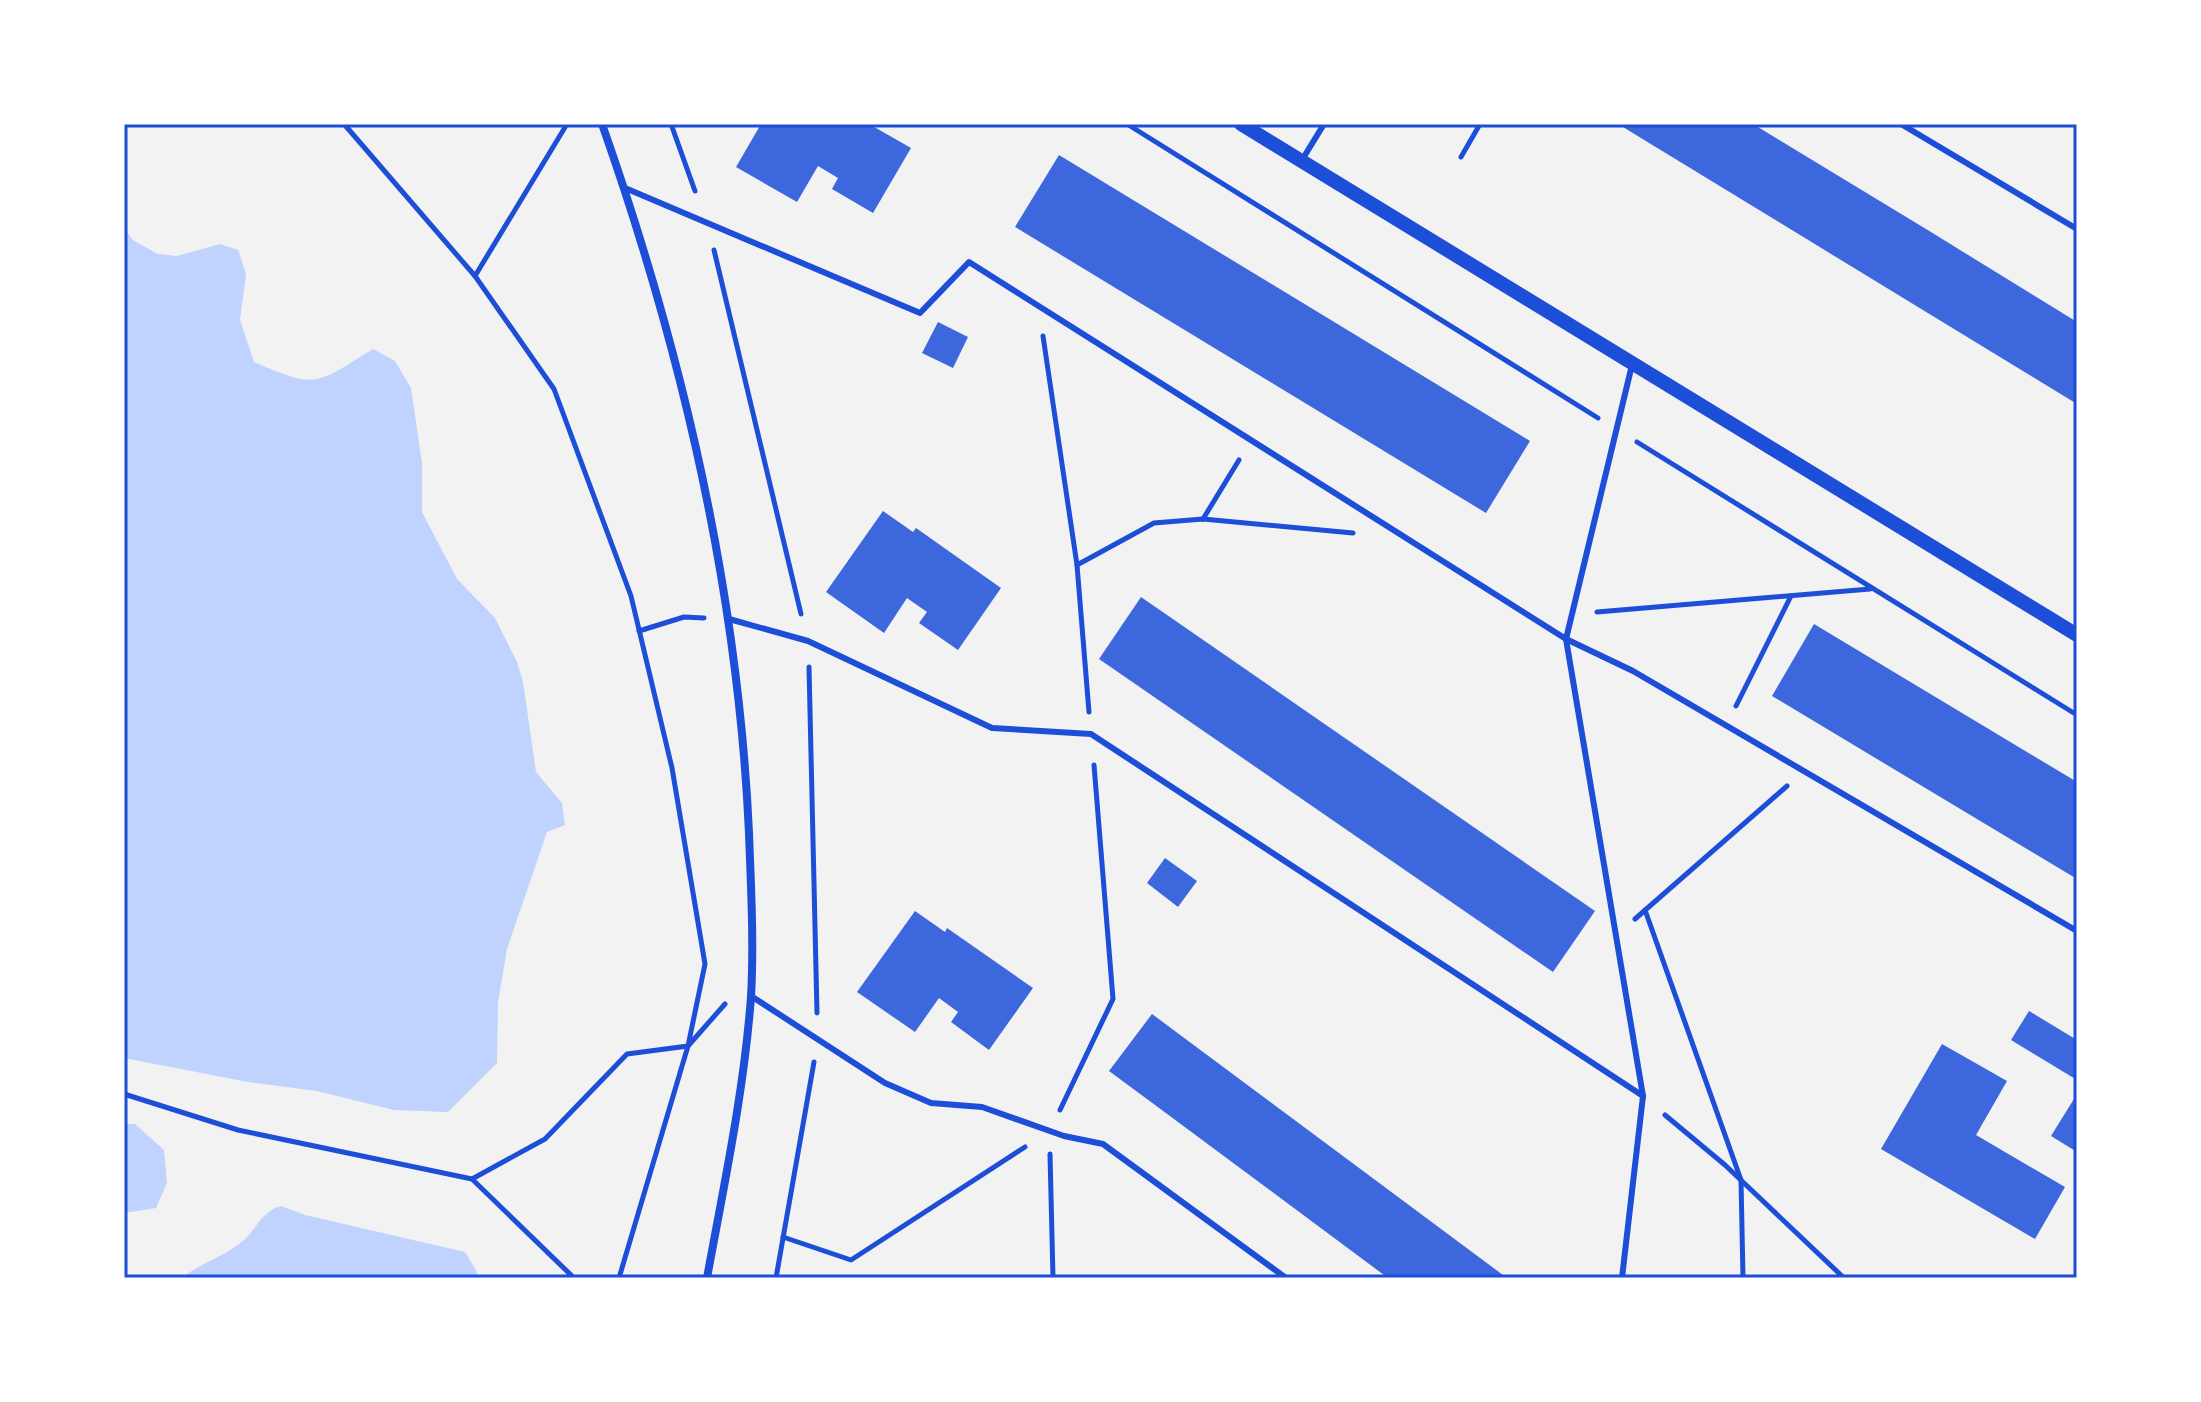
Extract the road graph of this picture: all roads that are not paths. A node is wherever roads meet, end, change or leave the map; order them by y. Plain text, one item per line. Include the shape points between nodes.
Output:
1 (602, 124) edge
2 (1241, 124) edge
3 (1324, 124) edge
4 (1901, 124) edge
5 (1302, 160) junction
6 (625, 188) junction
7 (2077, 229) edge
8 (1633, 363) junction
9 (729, 619) junction
10 (2077, 635) edge
11 (1566, 639) junction
12 (2077, 931) edge
13 (751, 996) junction
14 (1643, 1096) junction
15 (707, 1278) edge
16 (1286, 1278) edge
17 (1622, 1278) edge

1 - 6 street
2 - 5 street
3 - 5 lane
4 - 7 lane
5 - 8 street
6 - 9 street via 656,289
6 - 11 lane via 920,313 969,262
8 - 10 street
8 - 11 lane
9 - 13 street via 747,778
9 - 14 lane via 808,641 992,728 1091,734
11 - 12 lane via 1633,671
11 - 14 lane
13 - 15 street
13 - 16 lane via 885,1083 931,1103 982,1107 1049,1132 1103,1144
14 - 17 lane

